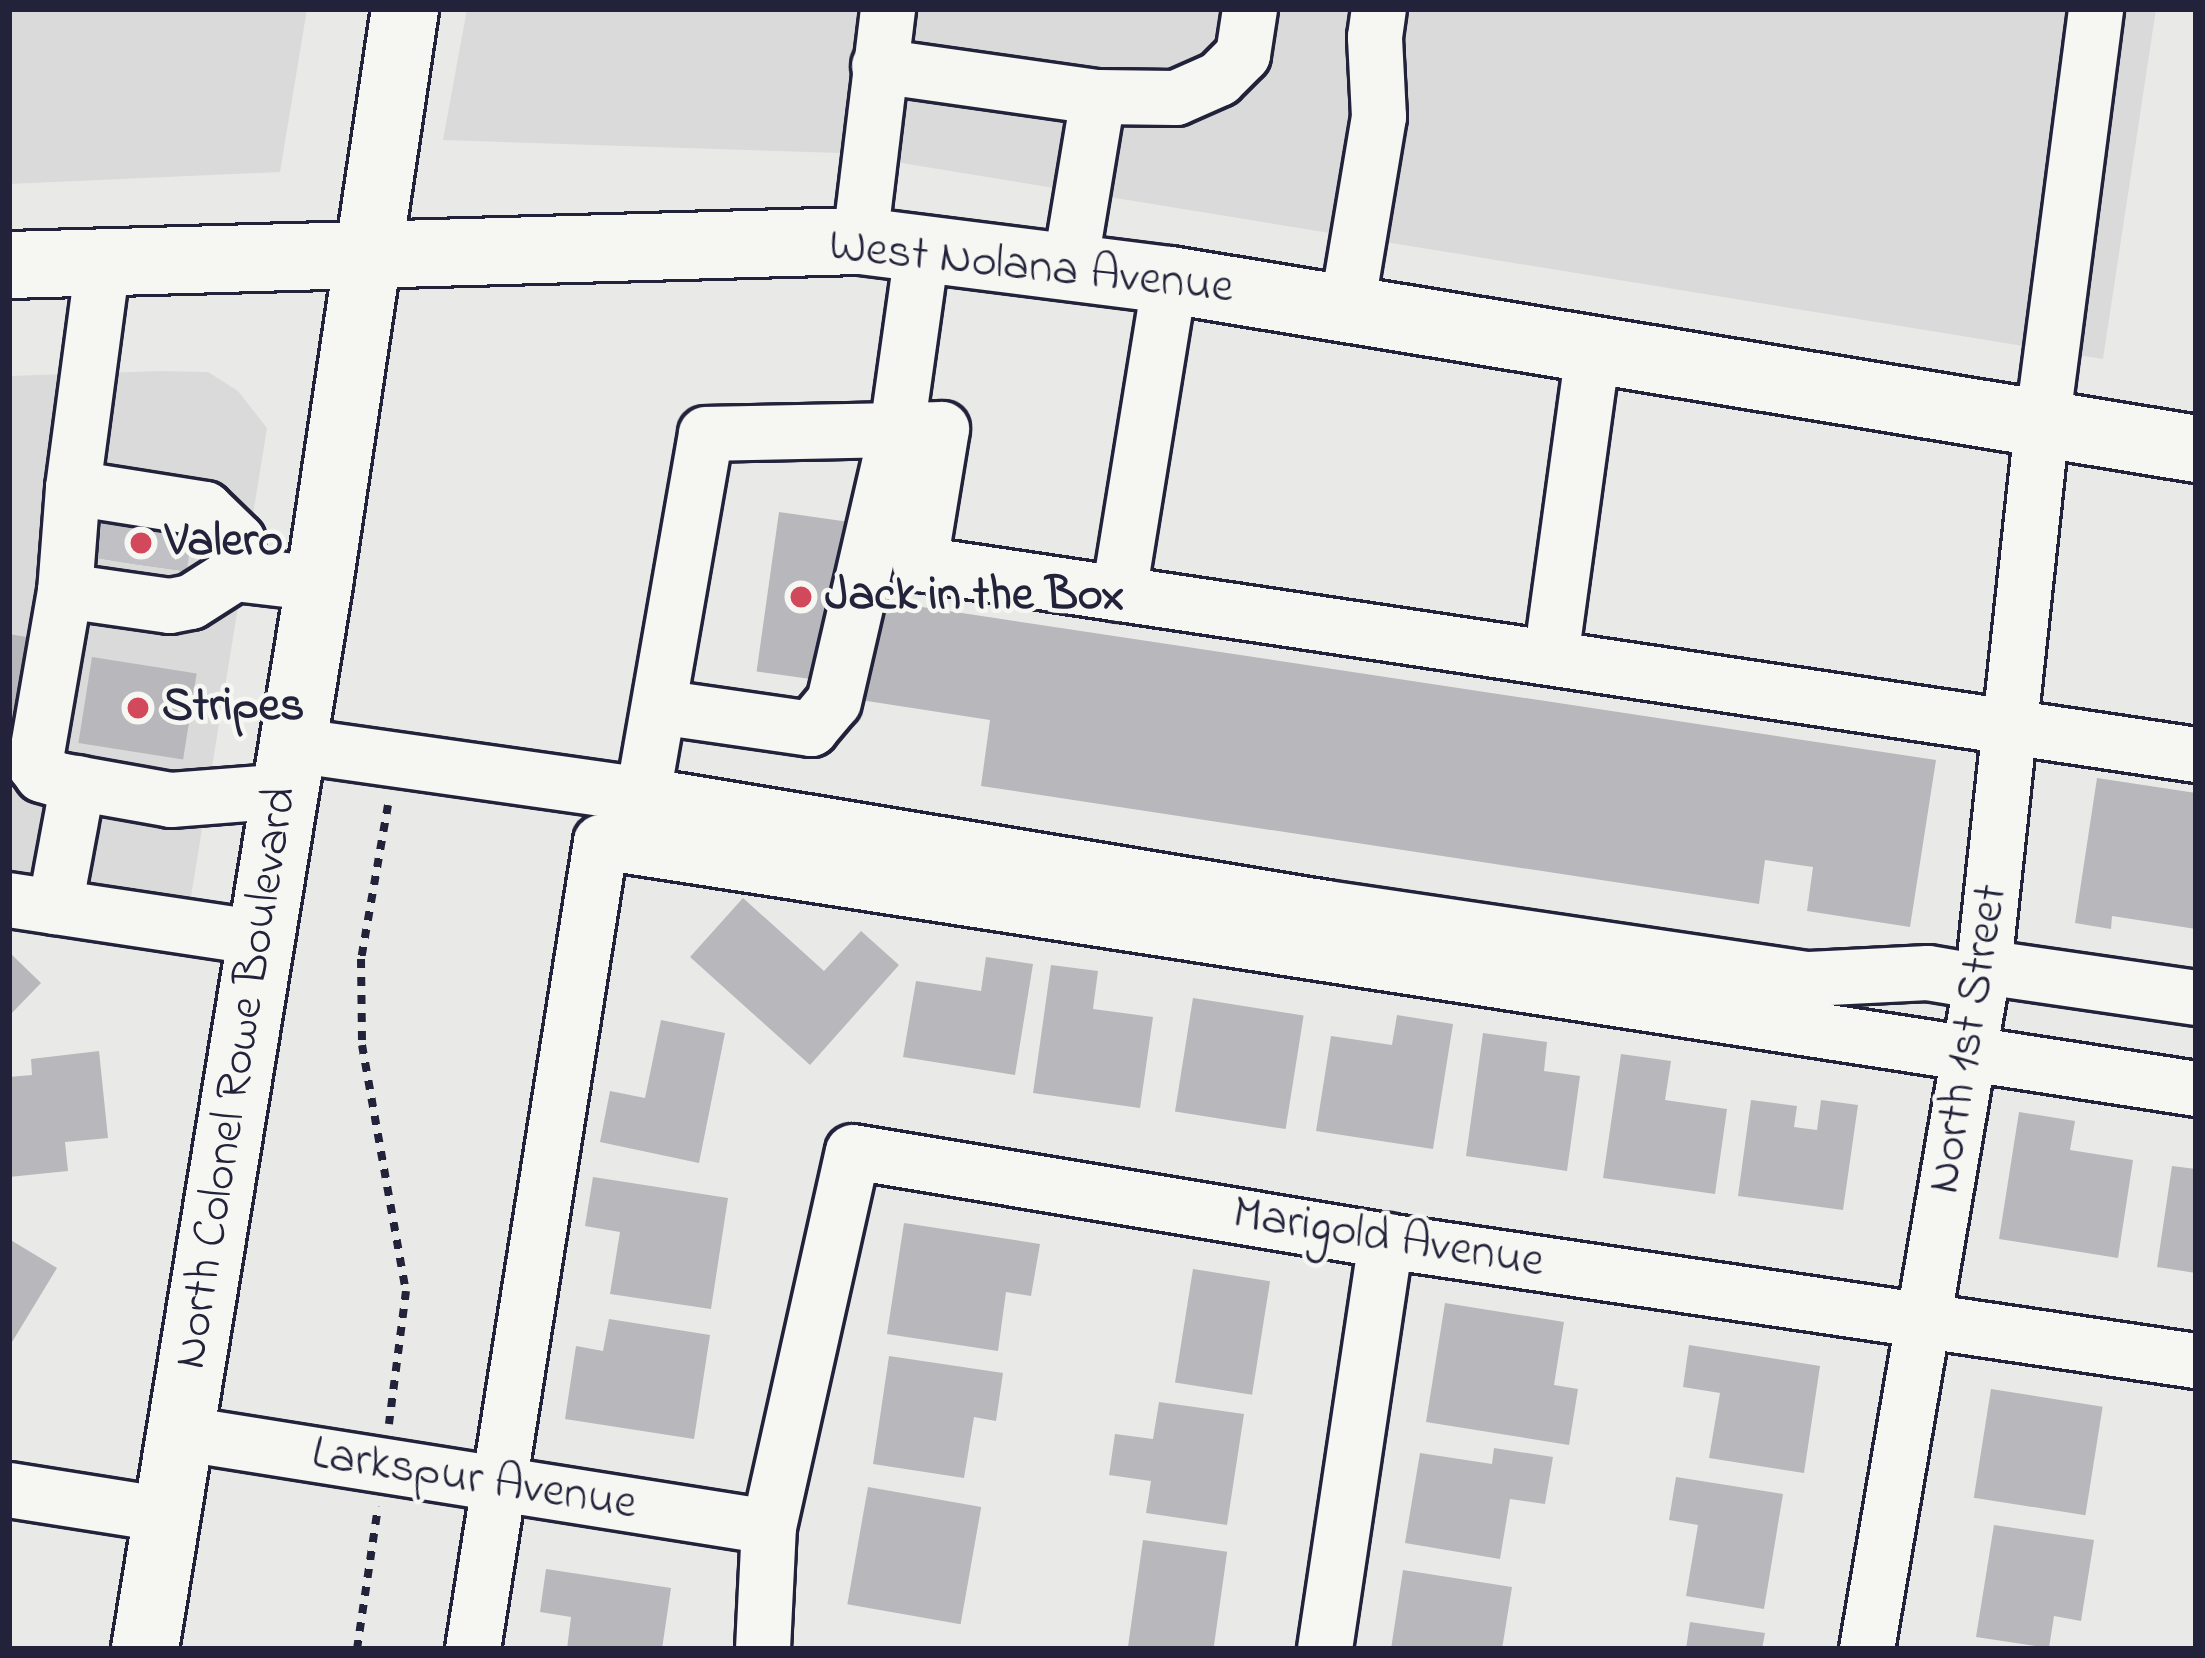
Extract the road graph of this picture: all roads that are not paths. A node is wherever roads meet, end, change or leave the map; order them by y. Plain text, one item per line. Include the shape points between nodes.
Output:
1 (406, 9) edge
2 (888, 9) edge
3 (1250, 9) edge
4 (1379, 9) edge
5 (2096, 9) edge
6 (879, 66) junction
7 (1098, 97) junction
8 (891, 247) junction
9 (366, 252) junction
10 (103, 263) junction
11 (9, 265) edge
12 (1070, 267) junction
13 (1170, 280) junction
14 (1347, 308) junction
15 (1593, 352) junction
16 (2042, 426) junction
17 (897, 430) junction
18 (2196, 448) edge
19 (123, 545) junction
20 (235, 574) junction
21 (319, 584) junction
22 (1119, 594) junction
23 (1551, 658) junction
24 (658, 707) junction
25 (2009, 728) junction
26 (2196, 755) edge
27 (289, 768) junction
28 (77, 783) junction
29 (643, 795) junction
30 (32, 903) edge
31 (260, 938) junction
32 (1983, 974) junction
33 (2196, 998) edge
34 (1970, 1054) junction
35 (2196, 1088) edge
36 (1386, 1241) junction
37 (1925, 1318) junction
38 (2196, 1361) edge
39 (178, 1433) junction
40 (498, 1484) junction
41 (9, 1490) edge
42 (166, 1515) junction
43 (770, 1527) junction
44 (770, 1648) edge
45 (145, 1649) edge
46 (473, 1649) edge
47 (1325, 1649) edge
48 (1867, 1649) edge

1 - 9 main road, North Colonel Rowe Boulevard
2 - 6 street
3 - 7 street via 1243,55 1220,79 1176,98
4 - 14 street via 1379,117
5 - 16 street, North 1st Street
6 - 7 street
6 - 8 street
7 - 12 street
8 - 9 main road, West Nolana Avenue
8 - 12 main road, West Nolana Avenue
8 - 17 street
9 - 10 main road, West Nolana Avenue
9 - 21 main road, North Colonel Rowe Boulevard
10 - 11 main road, West Nolana Avenue
10 - 19 street
12 - 13 main road, West Nolana Avenue
13 - 14 main road, West Nolana Avenue
13 - 22 street
14 - 15 main road, West Nolana Avenue
15 - 16 main road, West Nolana Avenue
15 - 23 street
16 - 18 main road, West Nolana Avenue
16 - 25 street, North 1st Street
17 - 22 street via 942,429 920,564
17 - 24 street via 706,434
17 - 24 street via 834,702 819,723 811,729
19 - 20 street via 191,602
19 - 20 street via 206,509 238,541
19 - 28 street via 35,765 42,775
20 - 21 street
21 - 27 main road, North Colonel Rowe Boulevard
22 - 23 street
23 - 25 street
24 - 29 street
25 - 26 street
25 - 32 street, North 1st Street
27 - 28 street via 171,800
27 - 29 street
27 - 31 main road, North Colonel Rowe Boulevard
28 - 30 street
29 - 32 street via 1809,979
30 - 31 street
31 - 39 main road, North Colonel Rowe Boulevard
32 - 33 street
32 - 34 street, North 1st Street
34 - 35 street
34 - 37 street, North 1st Street
34 - 40 street via 601,842
36 - 37 street, Marigold Avenue
36 - 43 street, Marigold Avenue via 853,1152
36 - 47 street
37 - 38 street, Marigold Avenue
37 - 48 street, North 1st Street
39 - 40 street, Larkspur Avenue
39 - 42 main road, North Colonel Rowe Boulevard
40 - 43 street, Larkspur Avenue
40 - 46 street
41 - 42 street
42 - 45 main road, North Colonel Rowe Boulevard
43 - 44 street

